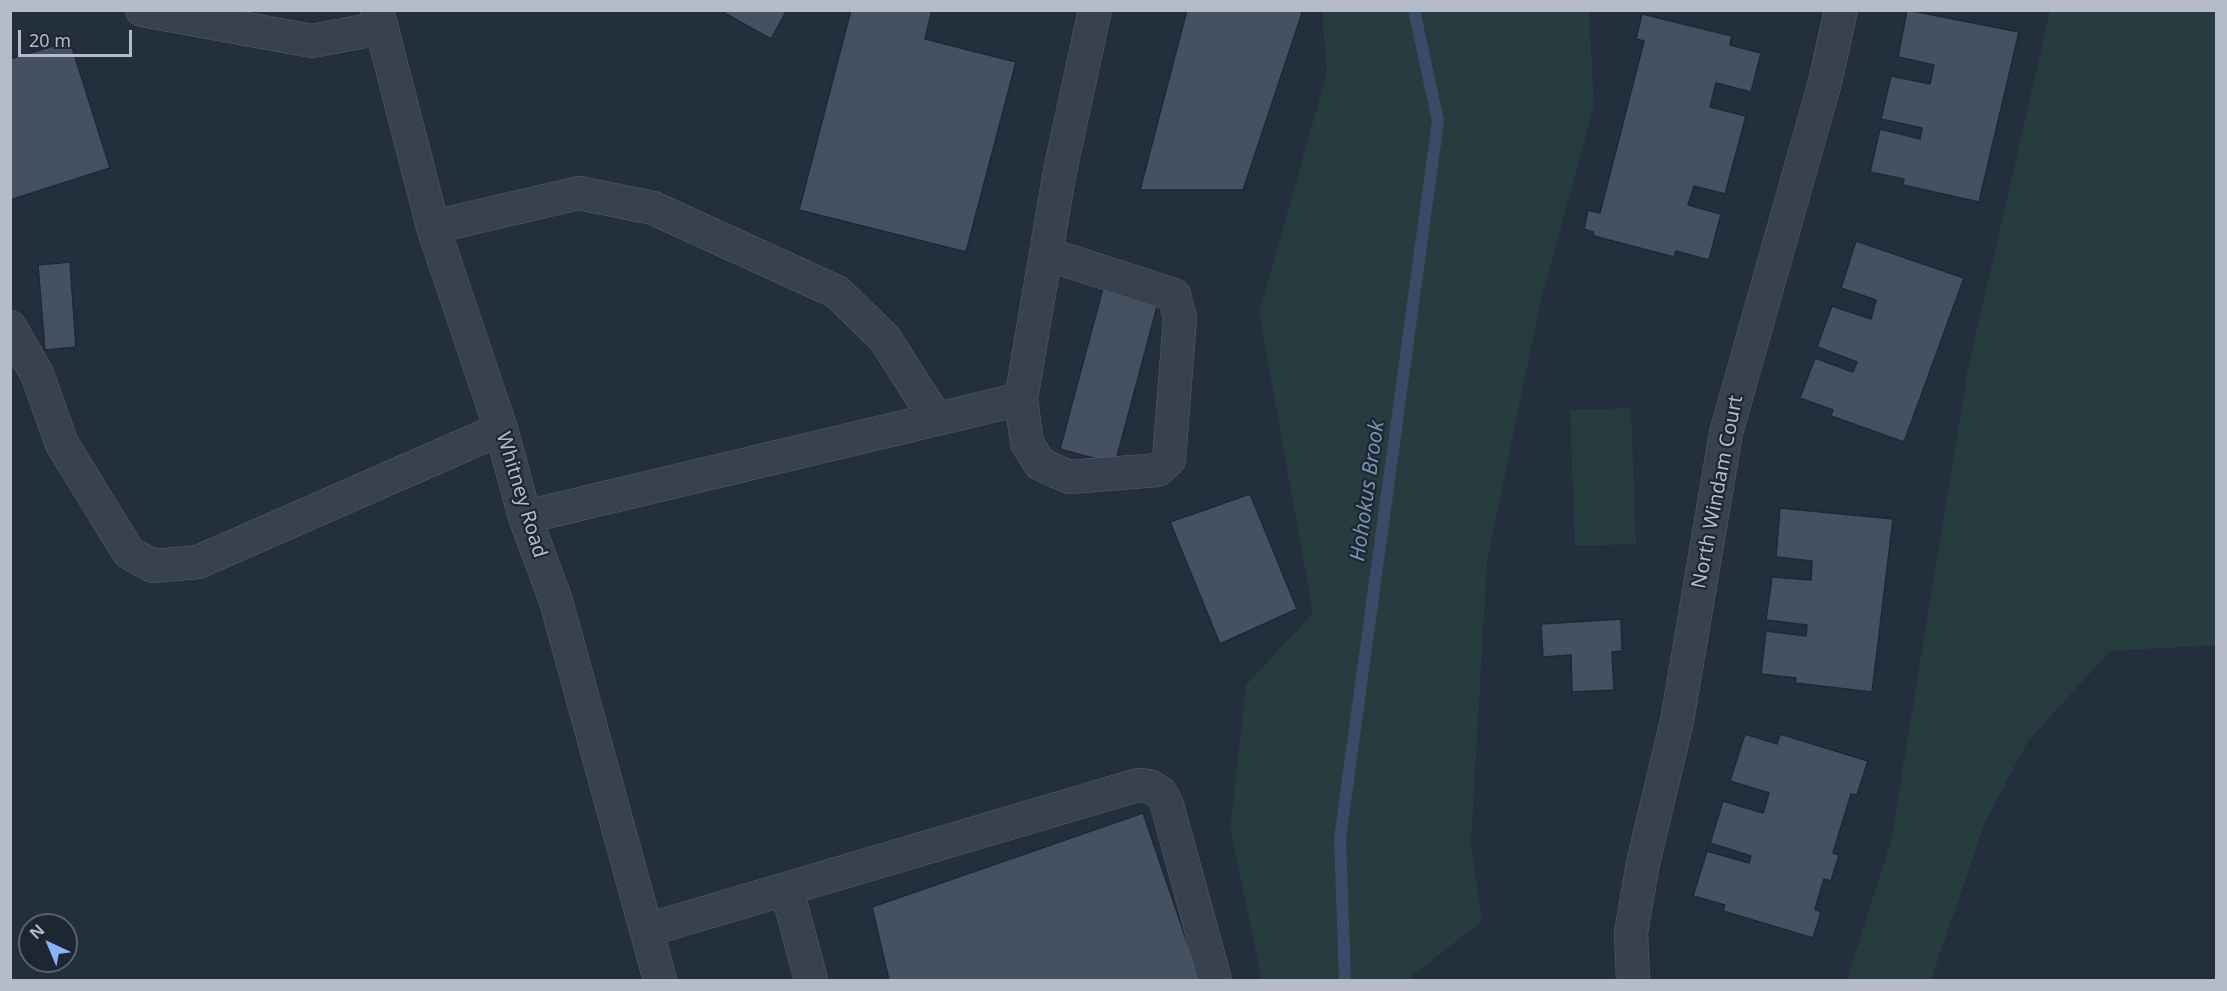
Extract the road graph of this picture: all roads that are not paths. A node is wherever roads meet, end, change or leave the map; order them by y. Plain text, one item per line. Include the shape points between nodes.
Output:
1 (142, 10) edge
2 (1095, 10) edge
3 (1841, 10) edge
4 (379, 19) edge
5 (433, 227) junction
6 (1047, 254) junction
7 (10, 327) edge
8 (1021, 399) junction
9 (936, 419) junction
10 (501, 429) junction
11 (525, 517) junction
12 (787, 890) junction
13 (647, 930) junction
14 (660, 981) edge
15 (811, 981) edge
16 (1215, 981) edge
17 (1633, 981) edge

1 - 4 street via 312,41
2 - 6 street via 1060,171
3 - 17 street, North Windam Court via 1825,82 1726,433 1677,721 1633,921
4 - 5 street, Whitney Road
5 - 9 street via 579,194 653,208 837,292 885,339
5 - 10 street, Whitney Road
6 - 8 street
6 - 8 street via 1174,295 1180,318 1169,460 1158,470 1069,477 1040,464 1027,443
7 - 10 street via 37,374 62,444 129,553 153,566 198,562
8 - 9 street
9 - 11 street
10 - 11 street, Whitney Road
11 - 13 street, Whitney Road via 556,601
12 - 13 street
12 - 15 street
12 - 16 street via 1138,785 1149,786 1161,793 1167,804
13 - 14 street, Whitney Road

